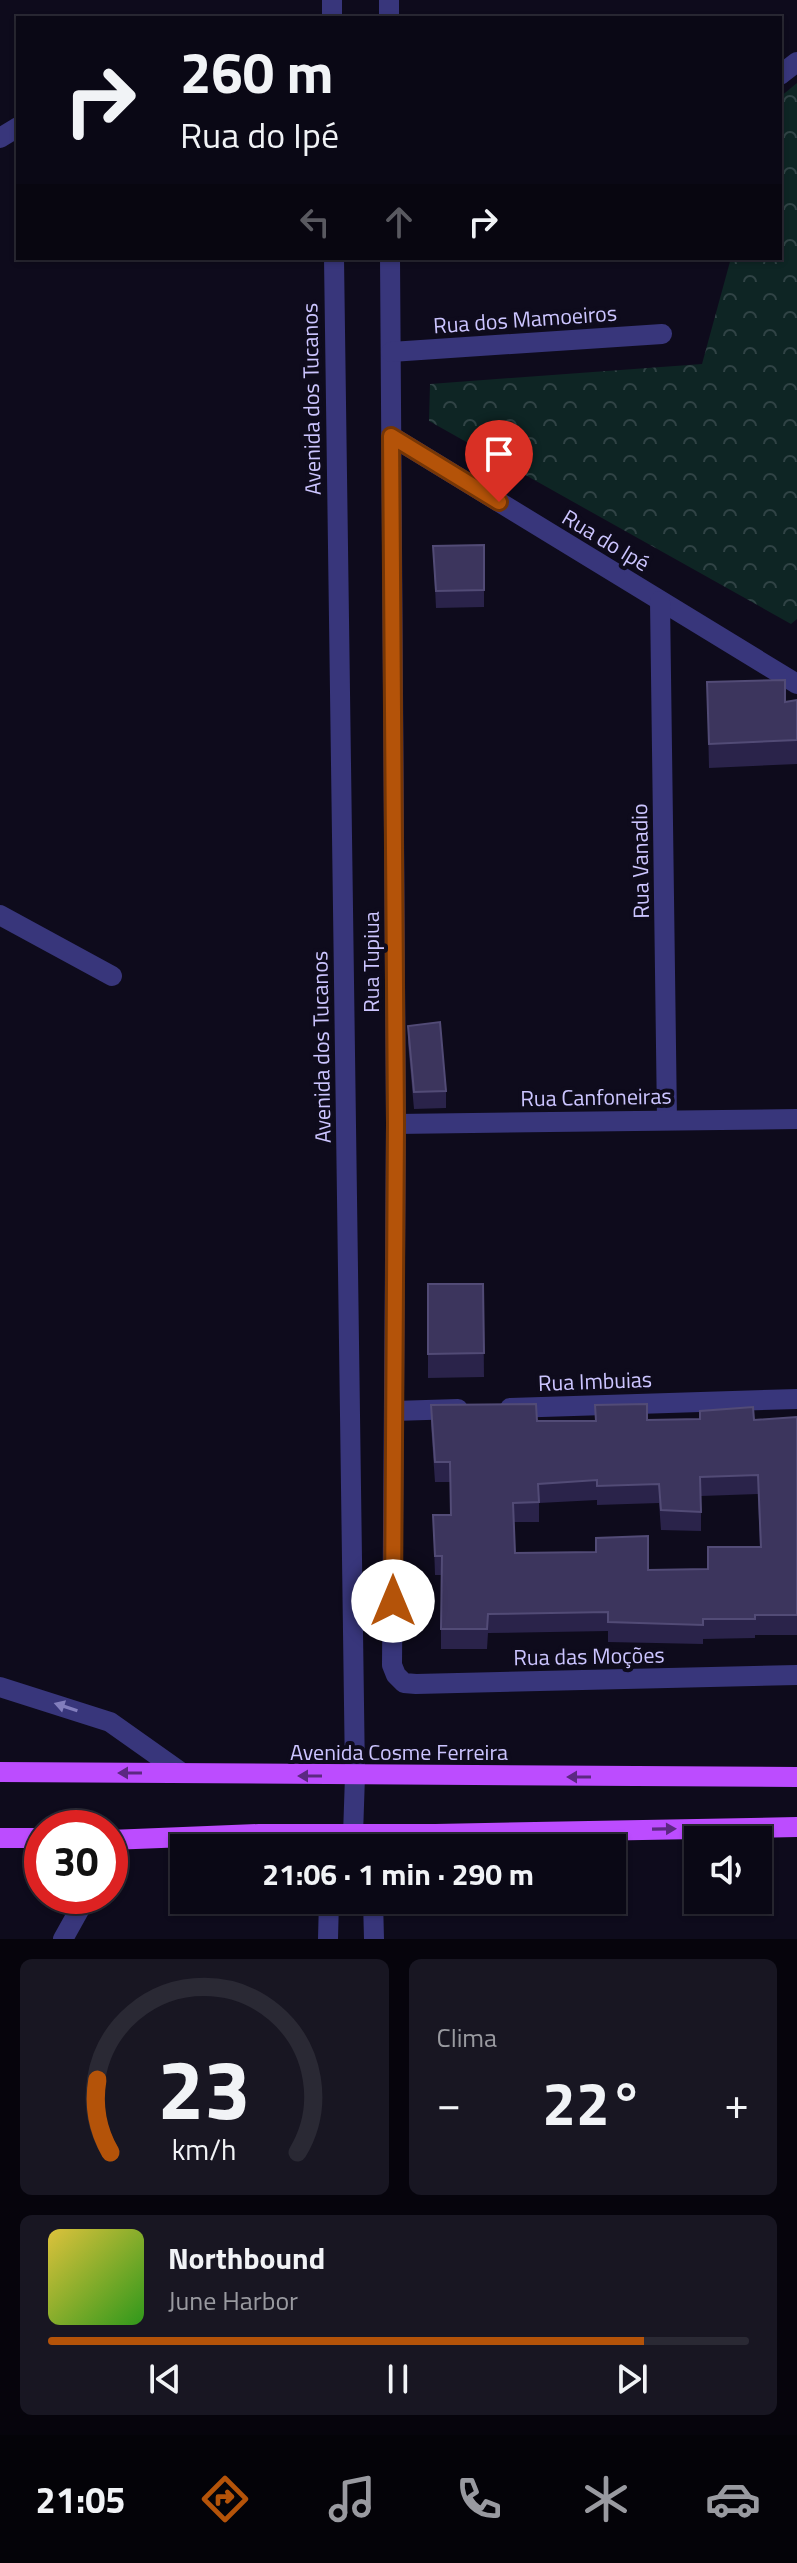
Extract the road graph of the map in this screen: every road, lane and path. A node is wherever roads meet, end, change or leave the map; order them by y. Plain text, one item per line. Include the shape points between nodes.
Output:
1 (334, 260) edge
2 (390, 260) edge
3 (662, 334) dead end
4 (391, 352) junction
5 (391, 436) junction
6 (660, 601) junction
7 (797, 684) edge
8 (0, 915) edge
9 (112, 976) dead end
10 (797, 1119) edge
11 (667, 1120) junction
12 (396, 1124) junction
13 (797, 1399) edge
14 (394, 1411) junction
15 (392, 1665) joint
16 (797, 1675) edge
17 (0, 1687) edge
18 (0, 1772) edge
19 (182, 1773) junction
20 (355, 1776) junction
21 (797, 1777) edge
22 (797, 1827) edge
23 (352, 1834) edge
24 (614, 1834) edge
25 (0, 1838) edge
26 (24, 1838) edge
27 (170, 1841) edge
28 (128, 1844) edge
29 (77, 1914) edge
30 (329, 1914) edge
31 (373, 1914) edge
32 (63, 1939) edge
33 (328, 1939) edge
34 (374, 1939) edge

1 - 20 street, Avenida dos Tucanos
2 - 4 street, Rua Tupiua
3 - 4 street, Rua dos Mamoeiros
4 - 5 street, Rua Tupiua
5 - 6 street, Rua do Ipé
5 - 12 street, Rua Tupiua
6 - 7 street, Rua do Ipé
6 - 11 street, Rua Vanadio
8 - 9 street
10 - 11 street, Rua Canfoneiras
11 - 12 street, Rua Canfoneiras
12 - 14 street, Rua Tupiua
13 - 14 street, Rua Imbuias
14 - 15 street, Rua Tupiua
15 - 16 street, Rua das Moções via 404,1683 416,1684
19 -> 17 street via 110,1722
19 -> 18 main road, Avenida Cosme Ferreira
20 -> 19 main road, Avenida Cosme Ferreira
21 -> 20 main road, Avenida Cosme Ferreira
20 - 23 street, Avenida dos Tucanos
24 -> 22 main road
25 - 26 main road
27 - 28 main road
29 - 32 street
30 - 33 street
31 - 34 street

